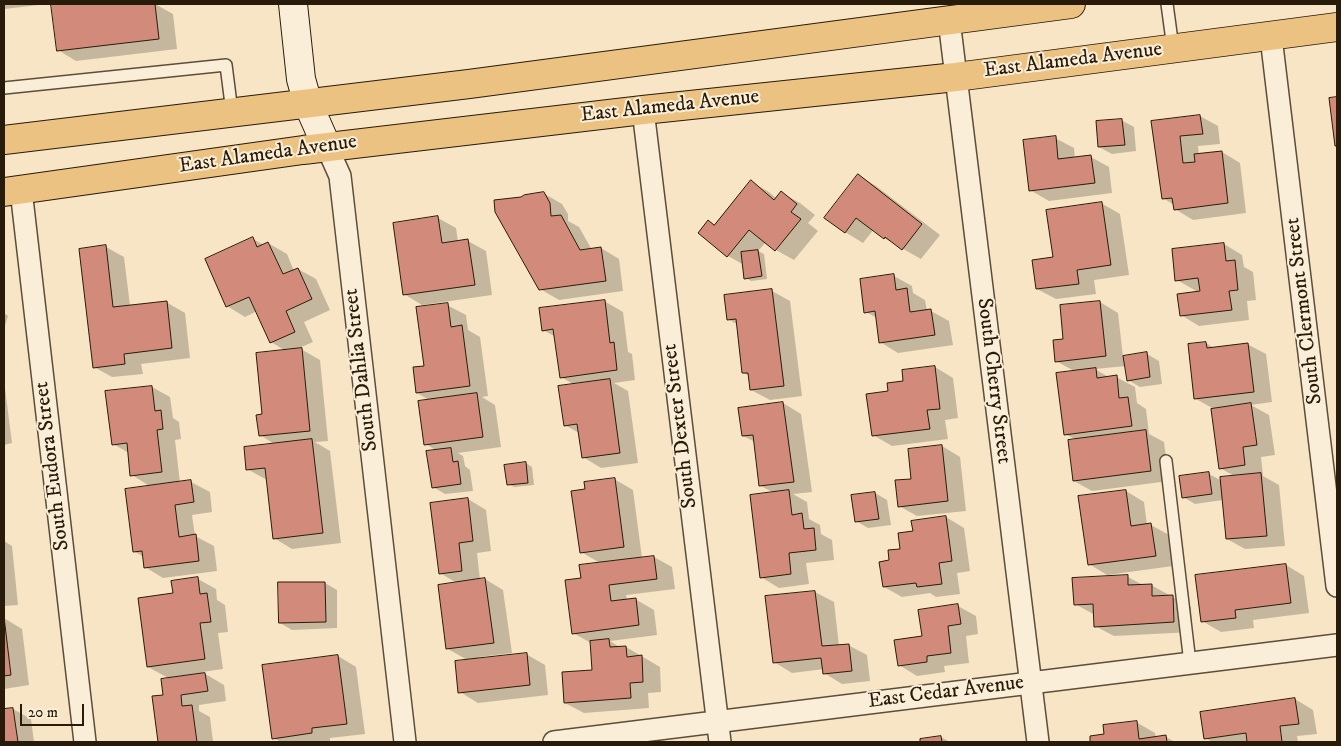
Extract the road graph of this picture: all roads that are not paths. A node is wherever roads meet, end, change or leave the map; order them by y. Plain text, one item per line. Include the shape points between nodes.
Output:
1 (293, 4) edge
2 (1071, 4) edge
3 (1167, 4) edge
4 (948, 20) junction
5 (1337, 27) edge
6 (1271, 37) junction
7 (1173, 48) junction
8 (956, 77) junction
9 (4, 88) edge
10 (308, 104) junction
11 (643, 110) junction
12 (232, 113) junction
13 (4, 140) edge
14 (327, 147) junction
15 (12, 191) edge
16 (1166, 460) dead end
17 (1337, 586) edge
18 (1337, 644) edge
19 (1190, 663) junction
20 (1030, 683) junction
21 (719, 732) edge
22 (86, 742) edge
23 (405, 742) edge
24 (554, 742) edge
25 (1038, 742) edge

1 - 10 street, South Dahlia Street via 301,79
2 - 4 main road, East Alameda Avenue
3 - 7 lane
4 - 8 street, South Cherry Street
4 - 10 main road, East Alameda Avenue
5 - 6 main road, East Alameda Avenue
6 - 7 main road, East Alameda Avenue
6 - 17 street, South Clermont Street
7 - 8 main road, East Alameda Avenue
8 - 11 main road, East Alameda Avenue
8 - 20 street, South Cherry Street
9 - 12 lane via 226,65
10 - 12 main road, East Alameda Avenue
10 - 14 street, South Dahlia Street
11 - 14 main road, East Alameda Avenue
11 - 21 street, South Dexter Street
12 - 13 main road, East Alameda Avenue
14 - 15 main road, East Alameda Avenue
14 - 23 street, South Dahlia Street via 340,176
15 - 22 street, South Eudora Street
16 - 19 lane
18 - 19 street, East Cedar Avenue
19 - 20 street, East Cedar Avenue
20 - 21 street, East Cedar Avenue
20 - 25 street, South Cherry Street
21 - 24 street, East Cedar Avenue

